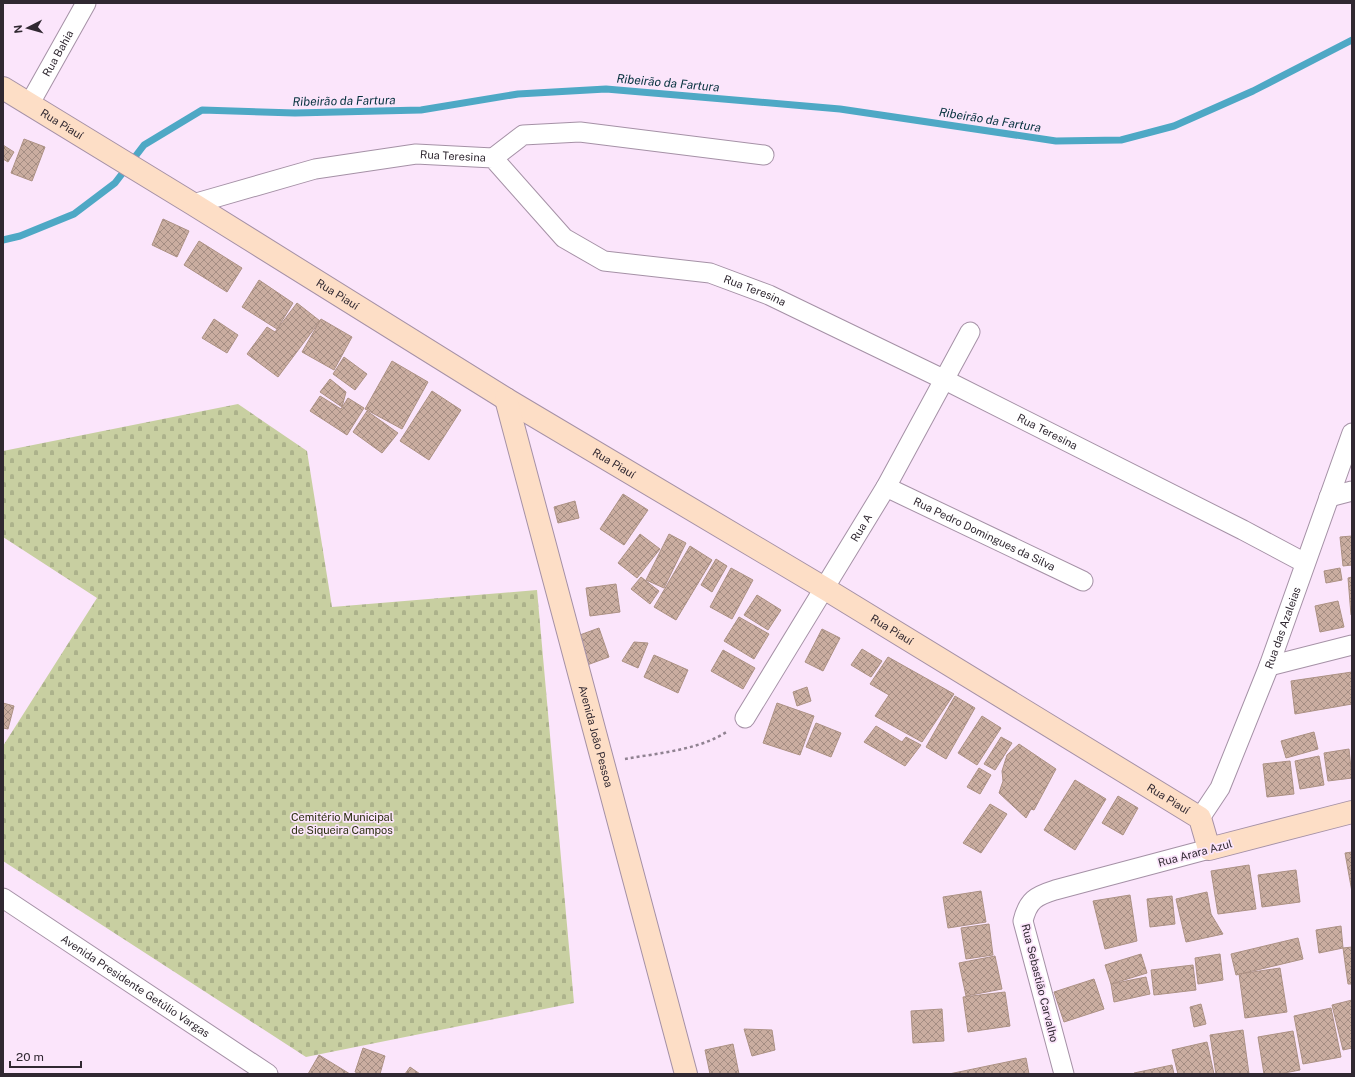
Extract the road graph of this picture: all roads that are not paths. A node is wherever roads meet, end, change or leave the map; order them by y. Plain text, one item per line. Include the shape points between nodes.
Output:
1 (86, 3) edge
2 (3, 88) edge
3 (30, 103) junction
4 (764, 155) dead end
5 (493, 158) junction
6 (193, 204) junction
7 (970, 332) dead end
8 (943, 379) junction
9 (506, 399) junction
10 (1352, 433) edge
11 (886, 487) junction
12 (1352, 491) edge
13 (1329, 497) junction
14 (1305, 563) junction
15 (1083, 581) dead end
16 (824, 588) junction
17 (1352, 645) edge
18 (1269, 666) junction
19 (745, 718) road end
20 (1352, 812) edge
21 (1200, 818) junction
22 (1209, 849) junction
23 (1038, 896) joint
24 (3, 898) edge
25 (268, 1074) edge
26 (686, 1074) edge
27 (1064, 1074) edge

1 - 3 street, Rua Bahia
2 - 3 street, Rua Piauí
3 - 6 street, Rua Piauí
4 - 5 street via 580,132 523,135
5 - 6 street, Rua Teresina via 416,154 316,169
5 - 8 street, Rua Teresina via 564,238 604,261 710,273 769,295
6 - 9 street, Rua Piauí
7 - 8 street, Rua A
8 - 11 street, Rua A
8 - 14 street, Rua Teresina
9 - 16 street, Rua Piauí
9 - 26 street, Avenida João Pessoa
10 - 13 street, Rua das Azaleias
11 - 15 street, Rua Pedro Domingues da Silva
11 - 16 street, Rua A
12 - 13 street
13 - 14 street, Rua das Azaleias
14 - 18 street, Rua das Azaleias
16 - 19 street, Rua A
16 - 21 street, Rua Piauí
17 - 18 street
18 - 21 street, Rua das Azaleias via 1220,788
20 - 22 street, Rua Arara Azul
21 - 22 street, Rua Piauí
22 - 23 street, Rua Arara Azul
23 - 27 street, Rua Sebastião Carvalho via 1026,907 1023,921
24 - 25 street, Avenida Presidente Getúlio Vargas

